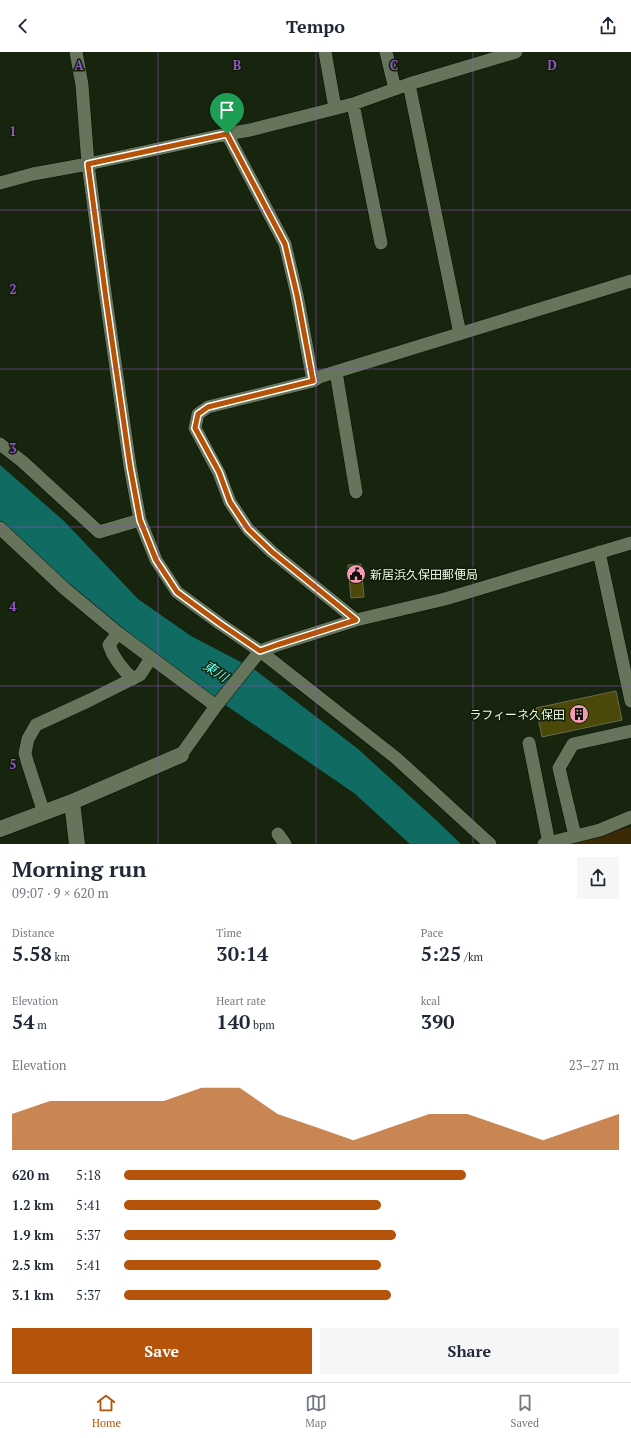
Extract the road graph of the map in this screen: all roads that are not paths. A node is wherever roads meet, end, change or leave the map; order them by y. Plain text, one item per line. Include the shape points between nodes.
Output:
1 (76, 52) edge
2 (325, 52) edge
3 (386, 52) edge
4 (516, 52) edge
5 (409, 84) junction
6 (395, 89) junction
7 (353, 104) junction
8 (335, 108) junction
9 (227, 134) junction
10 (88, 164) junction
11 (0, 183) edge
12 (381, 243) dead end
13 (631, 281) edge
14 (460, 334) junction
15 (336, 372) junction
16 (313, 381) junction
17 (0, 444) edge
18 (356, 492) dead end
19 (140, 520) junction
20 (0, 528) edge
21 (631, 543) edge
22 (599, 552) junction
23 (356, 620) junction
24 (118, 633) junction
25 (257, 656) junction
26 (151, 658) junction
27 (133, 679) junction
28 (631, 701) edge
29 (217, 705) junction
30 (631, 731) edge
31 (529, 742) dead end
32 (181, 755) joint
33 (72, 802) junction
34 (44, 812) junction
35 (631, 817) edge
36 (0, 829) edge
37 (575, 836) junction
38 (547, 843) edge
39 (77, 844) edge
40 (490, 844) edge

1 - 10 street via 82,85
2 - 8 street
3 - 6 street
4 - 5 street
5 - 6 street
5 - 14 street
6 - 7 street
7 - 8 street
7 - 12 street
8 - 9 street
9 - 10 street
9 - 16 street via 285,244
10 - 11 street
10 - 19 street via 130,466
13 - 14 street
14 - 15 street
15 - 16 street
15 - 18 street
16 - 23 street via 208,407 198,414 195,428 219,472 230,502 248,529 272,552
17 - 19 street via 24,462 99,532
19 - 25 street via 156,560 177,592 219,623
20 - 24 street via 65,589
21 - 22 street
22 - 23 street via 445,599
22 - 28 street
23 - 25 street via 277,645
24 - 26 street
24 - 27 street via 109,646 125,672
25 - 29 street
25 - 40 street via 396,758
26 - 27 street via 140,675
26 - 29 street
27 - 34 street via 36,725 28,739 25,753
29 - 32 street
30 - 37 street via 573,744 559,768
31 - 38 street
32 - 33 street
33 - 34 street
33 - 39 street
34 - 36 street
35 - 37 street via 600,830
37 - 38 street

